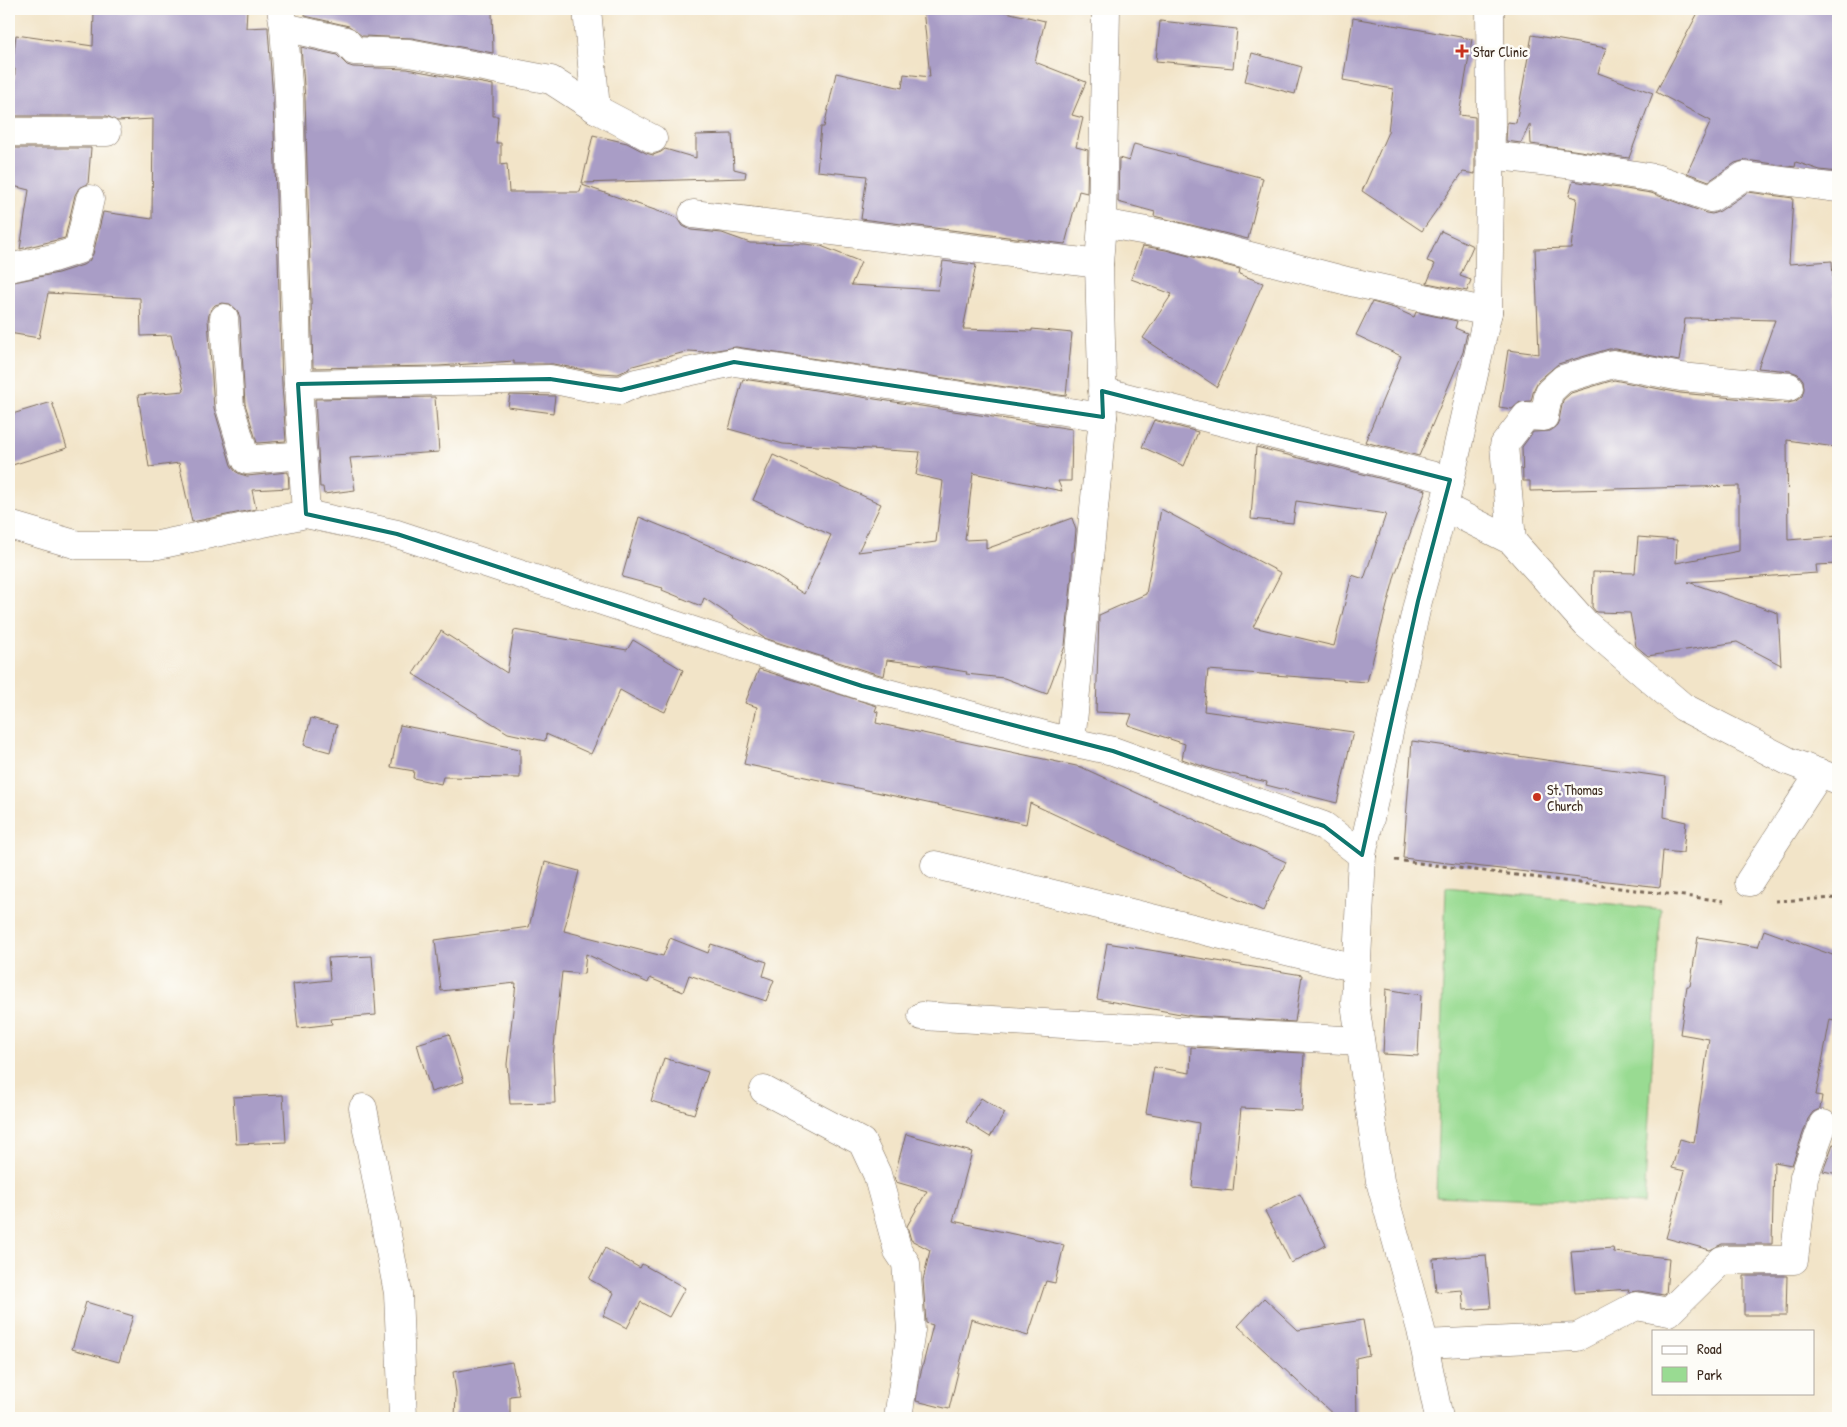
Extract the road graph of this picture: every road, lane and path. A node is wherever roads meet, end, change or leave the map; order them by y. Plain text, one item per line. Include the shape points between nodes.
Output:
1 (587, 9) edge
2 (1106, 9) edge
3 (1490, 9) edge
4 (282, 18) edge
5 (596, 109) junction
6 (9, 132) edge
7 (107, 132) dead end
8 (653, 139) dead end
9 (1490, 155) junction
10 (1838, 188) edge
11 (90, 199) dead end
12 (693, 214) dead end
13 (1102, 223) junction
14 (1099, 264) junction
15 (9, 268) edge
16 (1488, 312) junction
17 (224, 318) dead end
18 (298, 384) junction
19 (1789, 387) dead end
20 (1102, 404) junction
21 (303, 455) junction
22 (1450, 480) junction
23 (1444, 507) junction
24 (306, 514) junction
25 (9, 525) edge
26 (1512, 541) junction
27 (1071, 742) junction
28 (1829, 776) edge
29 (1362, 856) junction
30 (935, 865) dead end
31 (1749, 882) dead end
32 (1838, 898) edge
33 (1769, 901) dead end
34 (1730, 902) dead end
35 (1356, 968) junction
36 (922, 1016) dead end
37 (1360, 1041) junction
38 (764, 1090) dead end
39 (364, 1108) dead end
40 (1823, 1124) dead end
41 (1424, 1344) junction
42 (403, 1418) edge
43 (898, 1418) edge
44 (1439, 1418) edge

1 - 5 street
2 - 13 street
3 - 9 street
4 - 5 street via 346,41 354,51 409,53 551,80
4 - 18 street via 289,99
5 - 8 street
6 - 7 street
9 - 10 street via 1655,178 1711,198 1744,176
9 - 16 street
11 - 15 street via 78,250
12 - 14 street
13 - 14 street
13 - 16 street via 1169,235 1351,282
14 - 20 street
16 - 22 street
17 - 21 street via 230,407 246,460
18 - 20 street via 550,379 598,389 621,390 636,383 734,362
18 - 21 street
19 - 26 street via 1682,377 1613,364 1563,378 1549,392 1544,417 1526,416 1504,445
20 - 22 street
20 - 27 street
21 - 24 street
22 - 23 street
23 - 26 street
23 - 29 street via 1418,601
24 - 25 street via 158,545 78,545
24 - 27 street via 397,534 862,686
26 - 28 street via 1586,624 1683,706 1788,761
27 - 29 street via 1113,751 1324,826
28 - 31 street
29 - 34 path
29 - 35 street
30 - 35 street
32 - 33 path
35 - 37 street via 1355,1003
36 - 37 street
37 - 41 street via 1380,1181
38 - 43 street via 862,1142 877,1174 898,1251 906,1263 911,1330
39 - 42 street via 398,1293
40 - 41 street via 1804,1177 1794,1260 1722,1260 1669,1312 1636,1306 1577,1337
41 - 44 street

